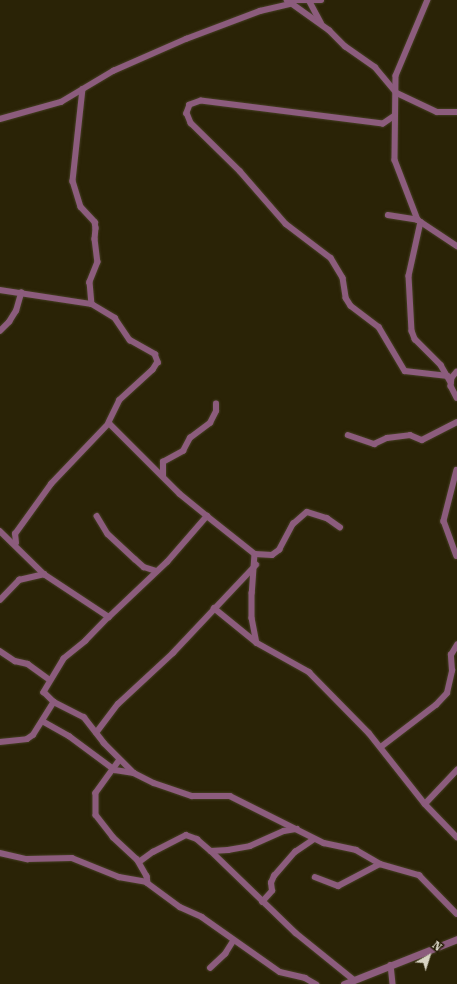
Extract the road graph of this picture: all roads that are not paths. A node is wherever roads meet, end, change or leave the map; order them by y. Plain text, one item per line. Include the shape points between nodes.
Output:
1 (309, 0) edge
2 (321, 0) edge
3 (428, 0) edge
4 (291, 1) edge
5 (322, 25) junction
6 (84, 89) junction
7 (397, 92) junction
8 (457, 112) edge
9 (395, 116) junction
10 (0, 119) edge
11 (388, 215) dead end
12 (419, 221) junction
13 (457, 246) edge
14 (0, 290) edge
15 (21, 293) junction
16 (92, 304) junction
17 (0, 331) edge
18 (457, 372) edge
19 (448, 376) junction
20 (451, 382) junction
21 (457, 398) edge
22 (216, 404) dead end
23 (457, 422) edge
24 (108, 423) junction
25 (348, 435) dead end
26 (457, 470) edge
27 (163, 476) junction
28 (454, 480) junction
29 (457, 486) edge
30 (97, 516) dead end
31 (207, 516) junction
32 (340, 527) dead end
33 (0, 531) edge
34 (16, 545) junction
35 (255, 554) junction
36 (457, 556) edge
37 (256, 565) junction
38 (156, 571) junction
39 (44, 574) junction
40 (0, 600) edge
41 (214, 608) junction
42 (109, 617) junction
43 (257, 644) junction
44 (457, 645) edge
45 (0, 651) edge
46 (50, 680) junction
47 (54, 702) junction
48 (44, 722) junction
49 (96, 733) junction
50 (0, 742) edge
51 (381, 747) junction
52 (120, 760) junction
53 (113, 769) junction
54 (457, 770) edge
55 (134, 773) junction
56 (425, 804) junction
57 (297, 829) junction
58 (457, 837) edge
59 (314, 839) junction
60 (211, 851) junction
61 (0, 853) edge
62 (139, 862) junction
63 (380, 864) junction
64 (316, 877) dead end
65 (148, 883) junction
66 (262, 902) junction
67 (457, 914) edge
68 (457, 939) edge
69 (233, 941) junction
70 (391, 965) junction
71 (210, 968) dead end
72 (354, 980) junction
73 (316, 984) edge
74 (344, 984) edge
75 (393, 984) edge

1 - 2 street
1 - 4 street
1 - 5 street
3 - 7 street via 398,69
4 - 5 street
4 - 6 street via 186,39 113,71
5 - 7 street via 375,67
6 - 10 street via 48,107
6 - 16 street via 74,181 80,207 95,222 96,228 98,262 90,282
7 - 8 street via 437,112
7 - 9 street
9 - 12 street via 394,160
9 - 19 street via 383,124 201,102 190,105 187,113 191,123 240,171 286,224 331,258 343,278 346,298 351,306 379,327 405,371
11 - 12 street
12 - 13 street
12 - 19 street via 409,276 412,331
14 - 15 street
15 - 16 street
15 - 17 street via 16,311
16 - 24 street via 111,314 130,340 155,354 158,362 153,370 120,400
18 - 20 street
19 - 20 street
20 - 21 street
22 - 27 street via 216,411 210,423 190,438 182,451 163,462
23 - 25 street via 422,440 410,435 387,438 374,444
24 - 27 street
24 - 34 street via 51,484 15,534
26 - 28 street
27 - 31 street
28 - 29 street
28 - 36 street via 444,521
30 - 38 street via 108,534 144,567
31 - 35 street
31 - 38 street
32 - 35 street via 327,518 307,512 293,524 279,550 272,556
33 - 34 street
34 - 39 street
35 - 37 street
37 - 41 street
37 - 43 street via 252,618
38 - 42 street
39 - 40 street via 19,580
39 - 42 street
41 - 43 street
41 - 49 street via 173,653 118,704
42 - 46 street via 64,659
43 - 51 street via 309,672
44 - 51 street via 451,655 452,671 447,693 436,705
45 - 46 street via 28,664
46 - 47 street via 44,692
47 - 48 street
47 - 49 street via 84,717
48 - 50 street via 27,739
48 - 53 street
49 - 52 street
51 - 56 street
52 - 53 street
52 - 55 street
53 - 55 street
53 - 62 street via 96,793 96,815 113,837
54 - 56 street
55 - 57 street via 192,796 230,796
56 - 58 street
57 - 59 street
57 - 60 street via 284,831 241,848
59 - 63 street via 356,850
59 - 66 street via 295,852 274,876 271,883 272,891
60 - 62 street via 197,839 186,835
60 - 66 street
61 - 65 street via 27,859 72,858 119,877
62 - 65 street
63 - 64 street via 338,886
63 - 67 street via 419,875
65 - 69 street via 180,907 202,917
66 - 72 street
68 - 70 street
69 - 71 street via 225,954
69 - 73 street via 280,972 305,978
70 - 72 street
70 - 75 street
72 - 74 street

